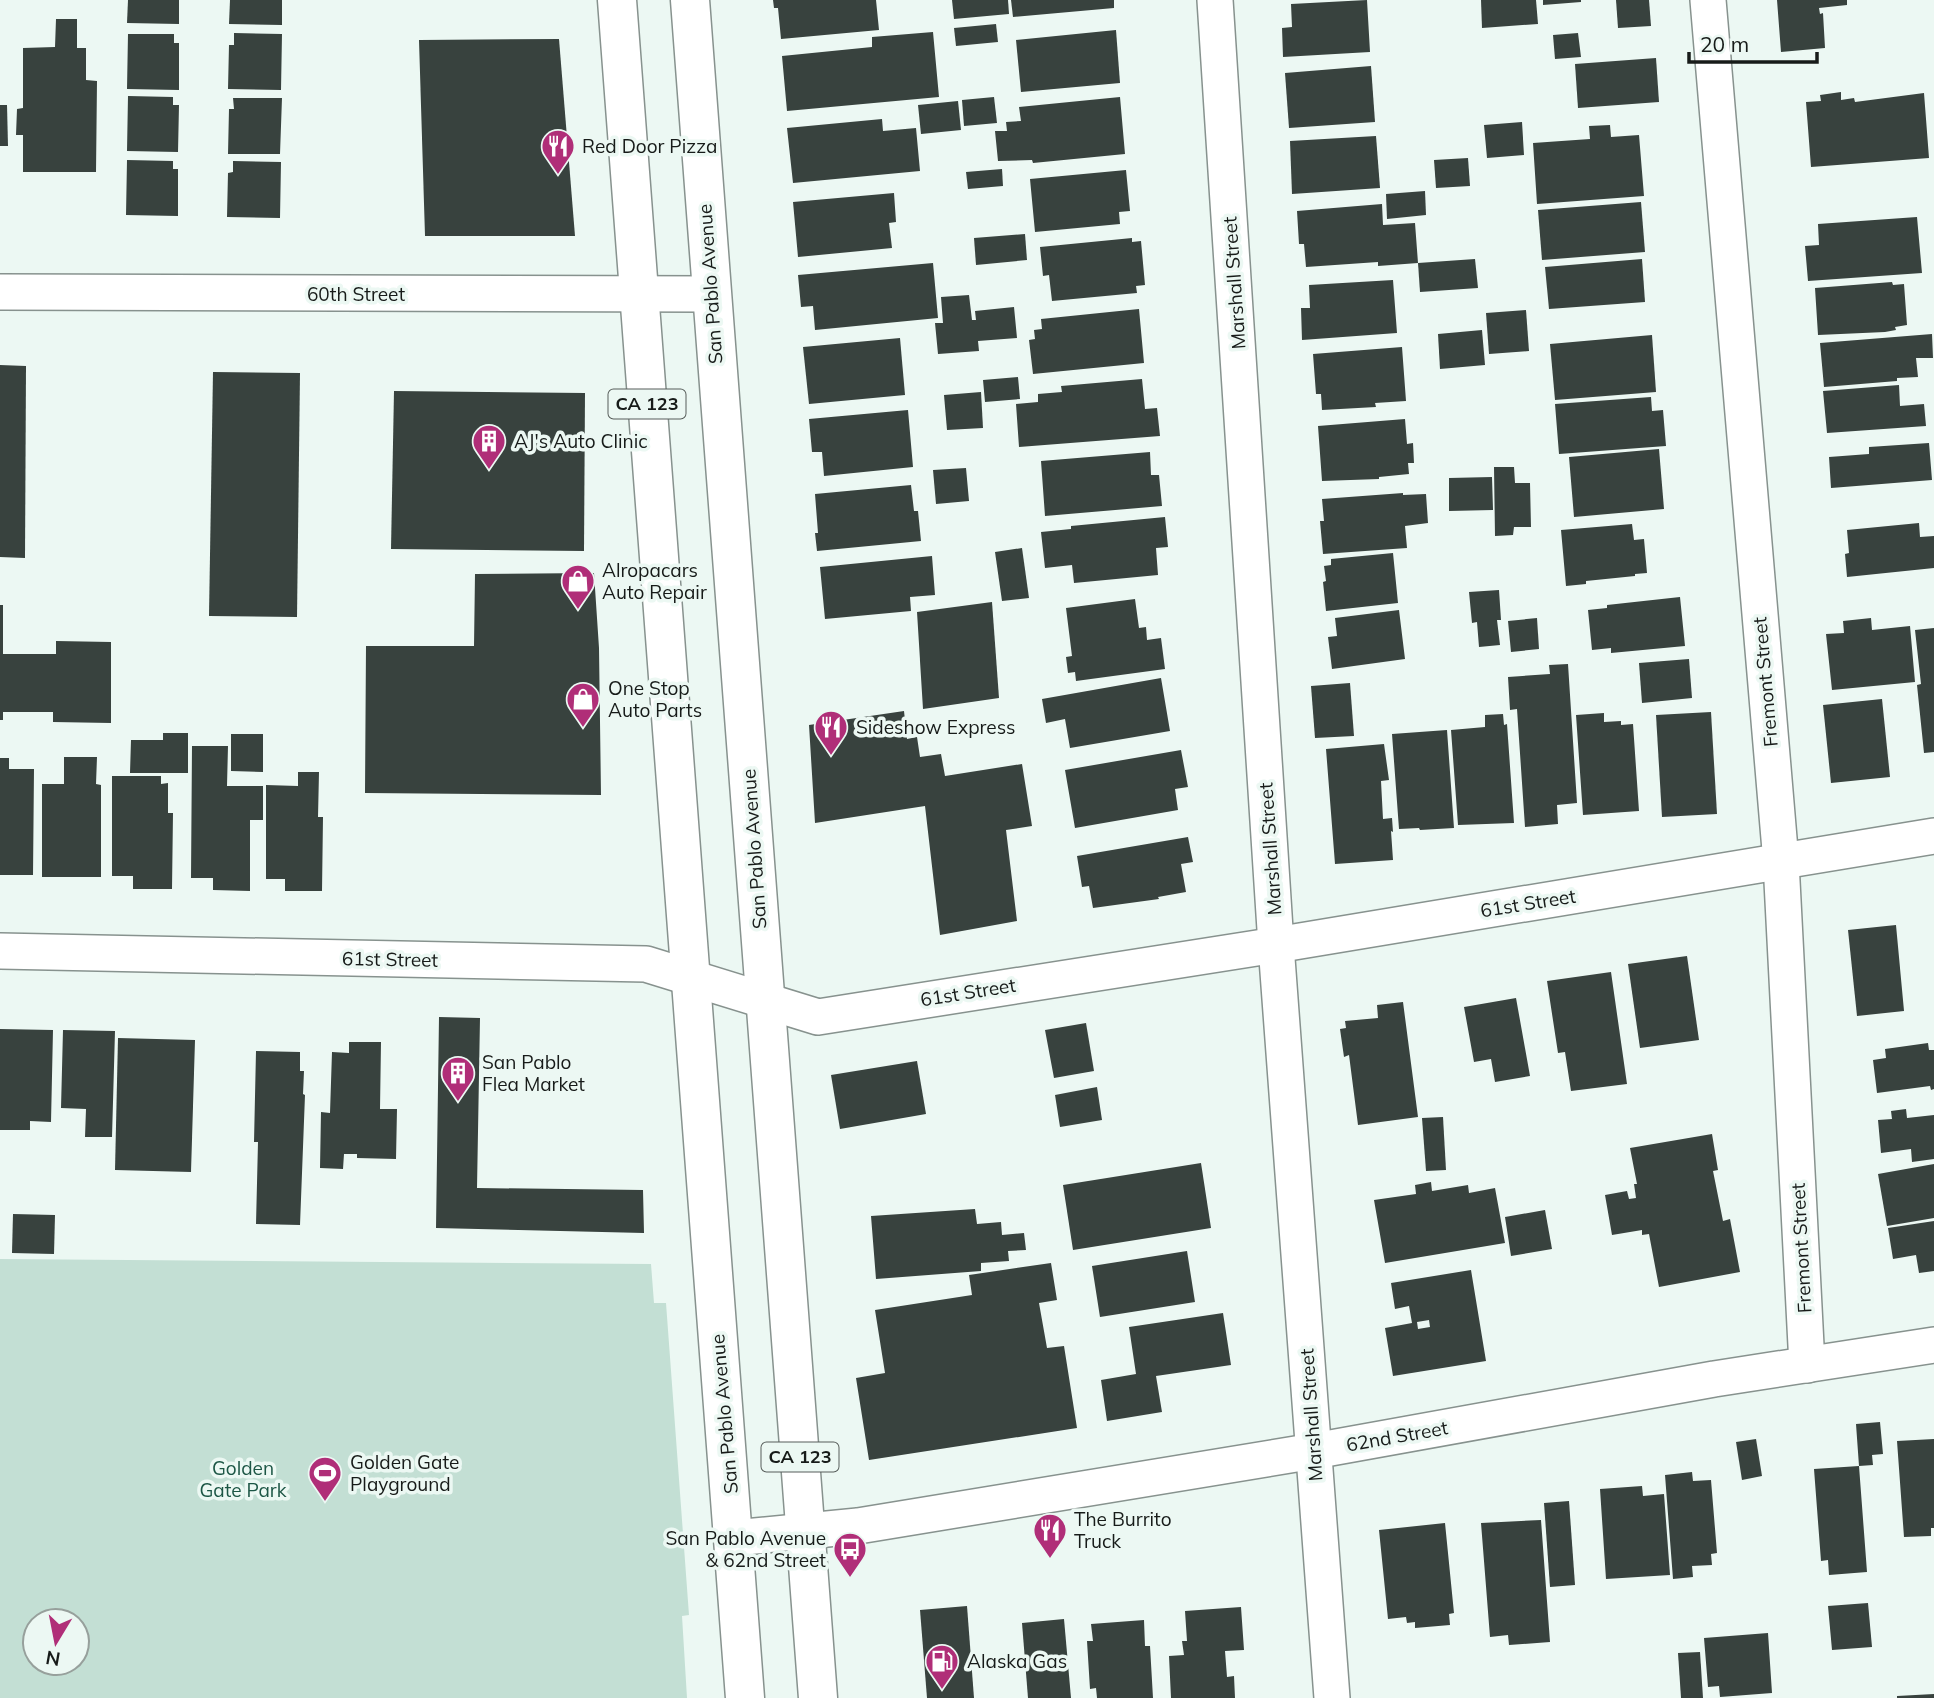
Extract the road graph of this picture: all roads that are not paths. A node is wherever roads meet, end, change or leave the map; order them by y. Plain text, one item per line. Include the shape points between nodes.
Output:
1 (617, 0) edge
2 (690, 0) edge
3 (1215, 0) edge
4 (1707, 0) edge
5 (0, 292) edge
6 (639, 294) junction
7 (711, 294) junction
8 (1934, 836) edge
9 (1781, 862) junction
10 (1276, 945) junction
11 (0, 951) edge
12 (691, 978) junction
13 (766, 1000) junction
14 (1934, 1345) edge
15 (1807, 1365) junction
16 (1314, 1451) junction
17 (806, 1531) junction
18 (734, 1538) junction
19 (745, 1698) edge
20 (818, 1698) edge
21 (1332, 1698) edge

1 - 6 main road, San Pablo Avenue / CA 123
2 - 7 main road, San Pablo Avenue / CA 123
3 - 10 street, Marshall Street
4 - 9 street, Fremont Street
5 - 6 street, 60th Street
6 - 7 street, 60th Street
6 - 12 main road, San Pablo Avenue / CA 123
7 - 13 main road, San Pablo Avenue / CA 123
8 - 9 street, 61st Street
9 - 10 street, 61st Street
9 - 15 street, Fremont Street
10 - 13 street, 61st Street via 818,1017
10 - 16 street, Marshall Street
11 - 12 street, 61st Street via 646,964
12 - 13 street, 61st Street
12 - 18 main road, San Pablo Avenue / CA 123
13 - 17 main road, San Pablo Avenue / CA 123
14 - 15 street, 62nd Street
15 - 16 street, 62nd Street
16 - 17 street, 62nd Street
16 - 21 street, Marshall Street
17 - 18 street, 62nd Street
17 - 20 main road, San Pablo Avenue / CA 123
18 - 19 main road, San Pablo Avenue / CA 123

